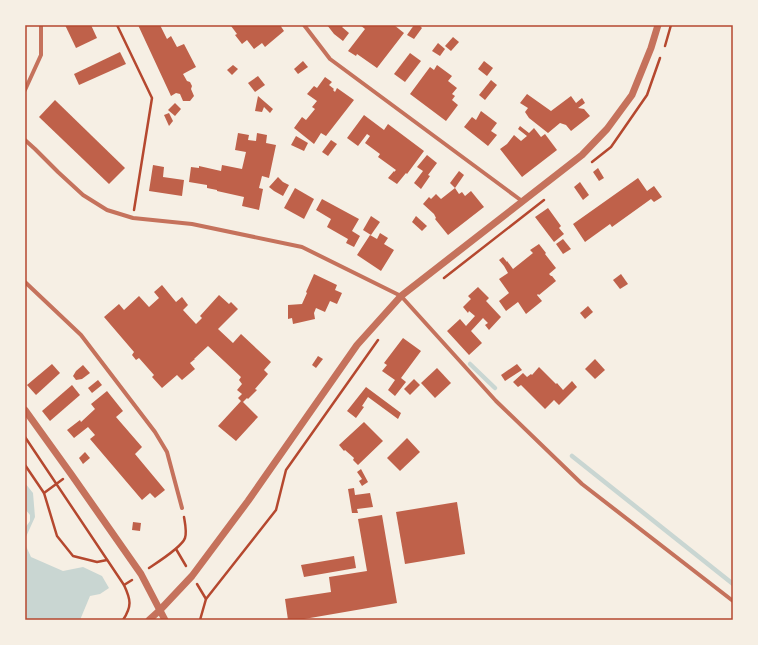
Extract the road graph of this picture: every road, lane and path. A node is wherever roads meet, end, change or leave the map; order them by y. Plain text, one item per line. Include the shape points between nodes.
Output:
1 (41, 25) edge
2 (117, 25) edge
3 (304, 25) edge
4 (658, 25) edge
5 (671, 25) edge
6 (664, 46) dead end
7 (662, 53) dead end
8 (25, 90) edge
9 (25, 140) edge
10 (587, 166) dead end
11 (546, 199) dead end
12 (522, 201) junction
13 (133, 218) junction
14 (440, 281) dead end
15 (25, 282) edge
16 (401, 296) junction
17 (380, 336) dead end
18 (25, 410) edge
19 (25, 436) edge
20 (25, 465) edge
21 (56, 484) junction
22 (44, 492) junction
23 (182, 508) joint
24 (176, 549) junction
25 (108, 560) junction
26 (141, 574) junction
27 (192, 576) junction
28 (206, 599) junction
29 (733, 601) edge
30 (160, 610) junction
31 (123, 620) edge
32 (149, 620) edge
33 (165, 620) edge
34 (200, 620) edge

1 - 8 street via 41,55
2 - 13 path via 152,98
3 - 12 street via 330,59
4 - 12 street via 632,95 608,129 582,155
5 - 6 path
7 - 10 path via 647,95 611,147
9 - 13 street via 83,195 107,210
11 - 14 path
12 - 16 street
13 - 16 street via 192,224 302,247
15 - 23 street via 81,335 155,432 166,452
16 - 27 street via 357,344 248,501
16 - 29 street via 496,402 582,484
17 - 28 path via 286,470 276,510
18 - 26 street
19 - 21 path
20 - 22 path
21 - 22 path
21 - 25 path
22 - 25 path via 57,536 73,556 97,562
23 - 24 path via 186,526 185,539
24 - 26 path
24 - 27 path
25 - 31 path via 129,597 129,611
26 - 30 street
27 - 28 path
27 - 30 street
28 - 34 path
30 - 32 street
30 - 33 street

